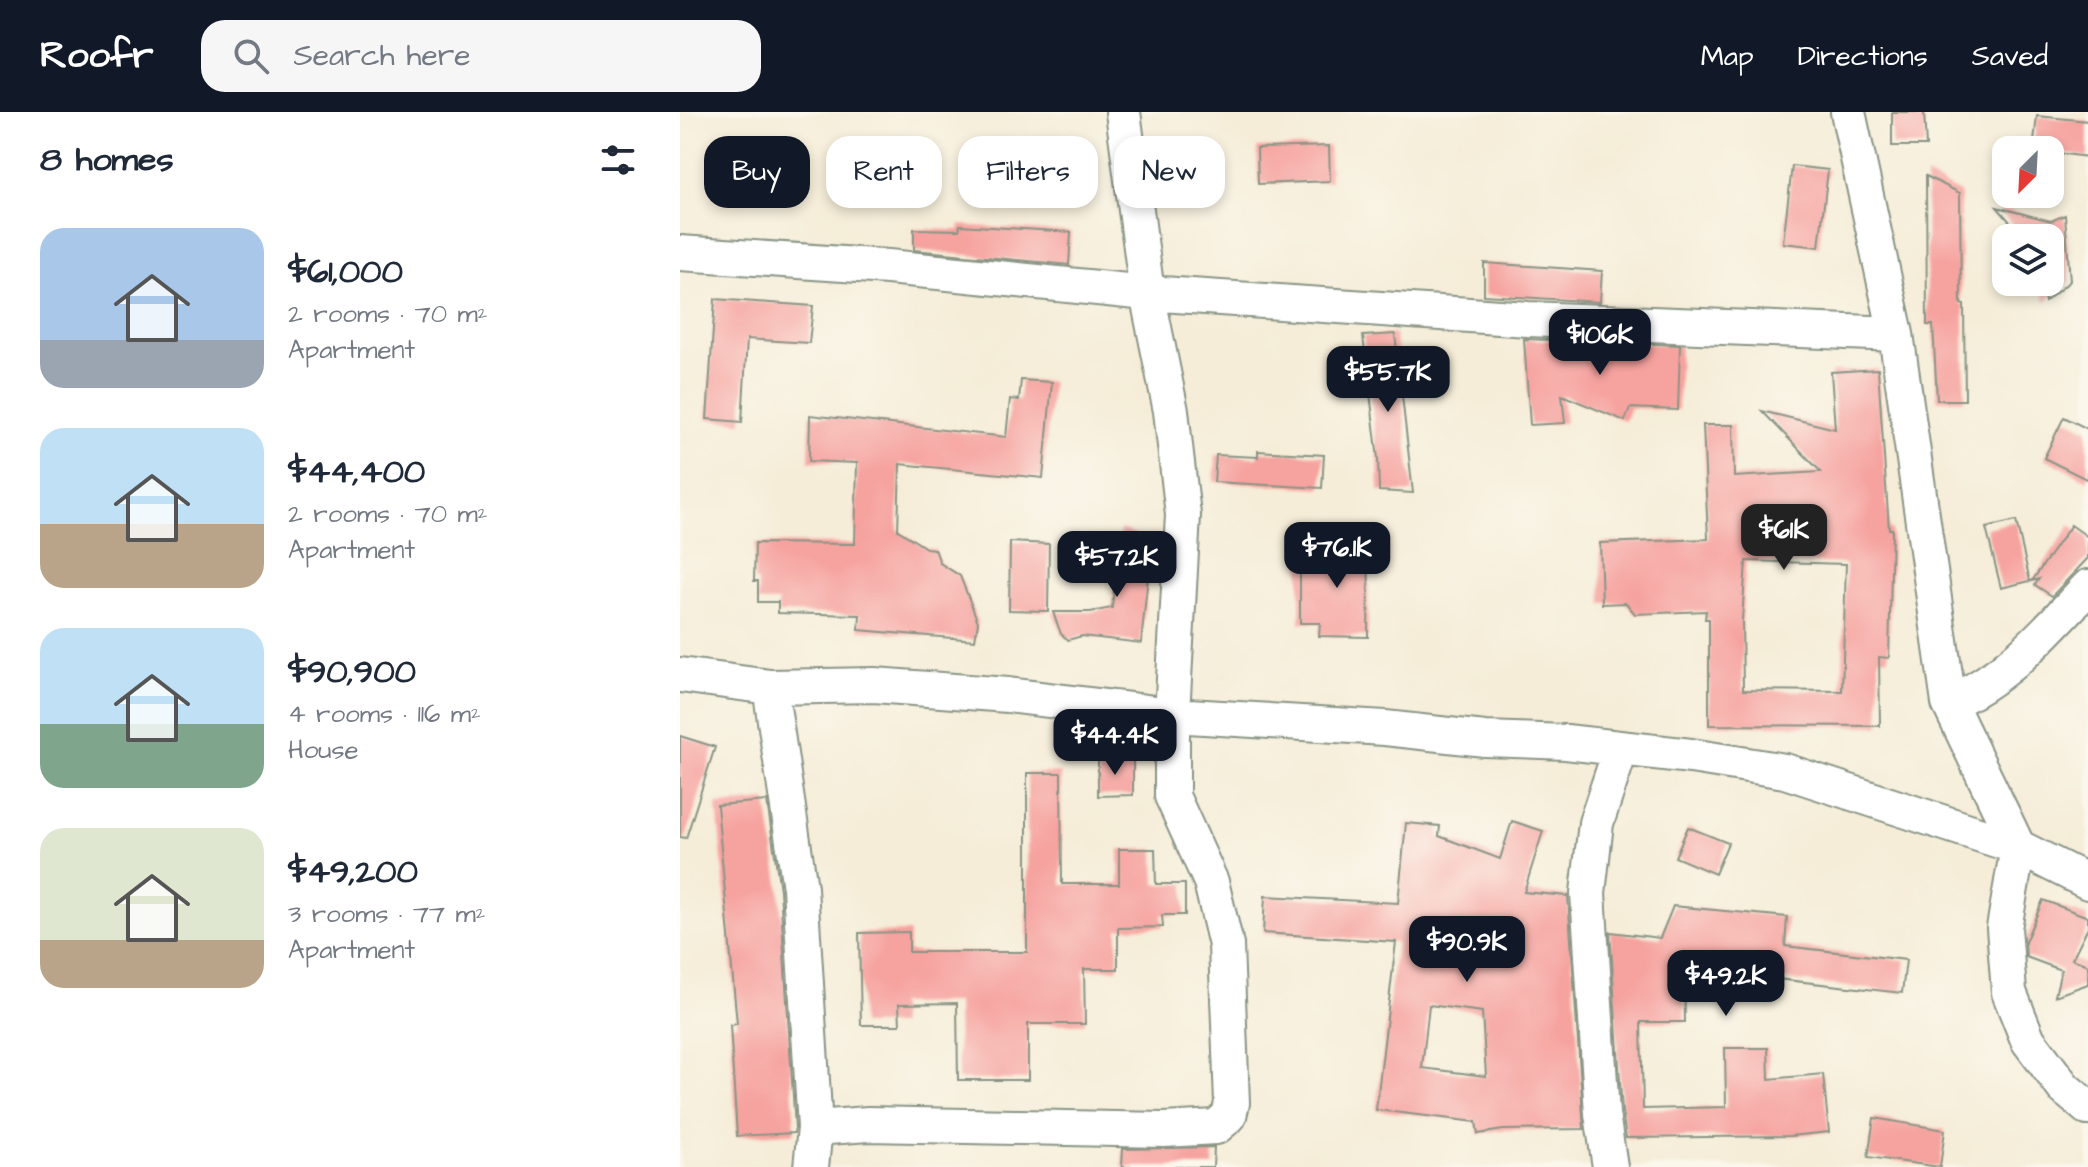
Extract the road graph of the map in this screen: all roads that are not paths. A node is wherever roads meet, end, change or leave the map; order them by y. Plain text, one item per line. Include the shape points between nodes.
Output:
1 (1123, 112) edge
2 (1848, 112) edge
3 (680, 253) edge
4 (1147, 293) junction
5 (1896, 334) junction
6 (2088, 587) edge
7 (680, 675) edge
8 (770, 687) junction
9 (1949, 703) junction
10 (1172, 715) junction
11 (1621, 748) junction
12 (2018, 847) junction
13 (2088, 882) edge
14 (2088, 1108) edge
15 (815, 1128) junction
16 (811, 1167) edge
17 (1610, 1167) edge

1 - 4 street
2 - 5 street
3 - 4 street
4 - 5 street via 1528,319
4 - 10 street via 1171,411 1183,515
5 - 9 street
6 - 9 street via 2026,654
7 - 8 street
8 - 10 street via 874,685
8 - 15 street via 800,888
9 - 12 street
10 - 11 street
10 - 15 street via 1172,796 1211,882 1226,945 1229,1116 1216,1127 1164,1130 868,1124
11 - 12 street via 1785,771
11 - 17 street via 1596,823 1588,893
12 - 13 street
12 - 14 street via 2004,928 2009,992 2028,1040 2064,1088
15 - 16 street

